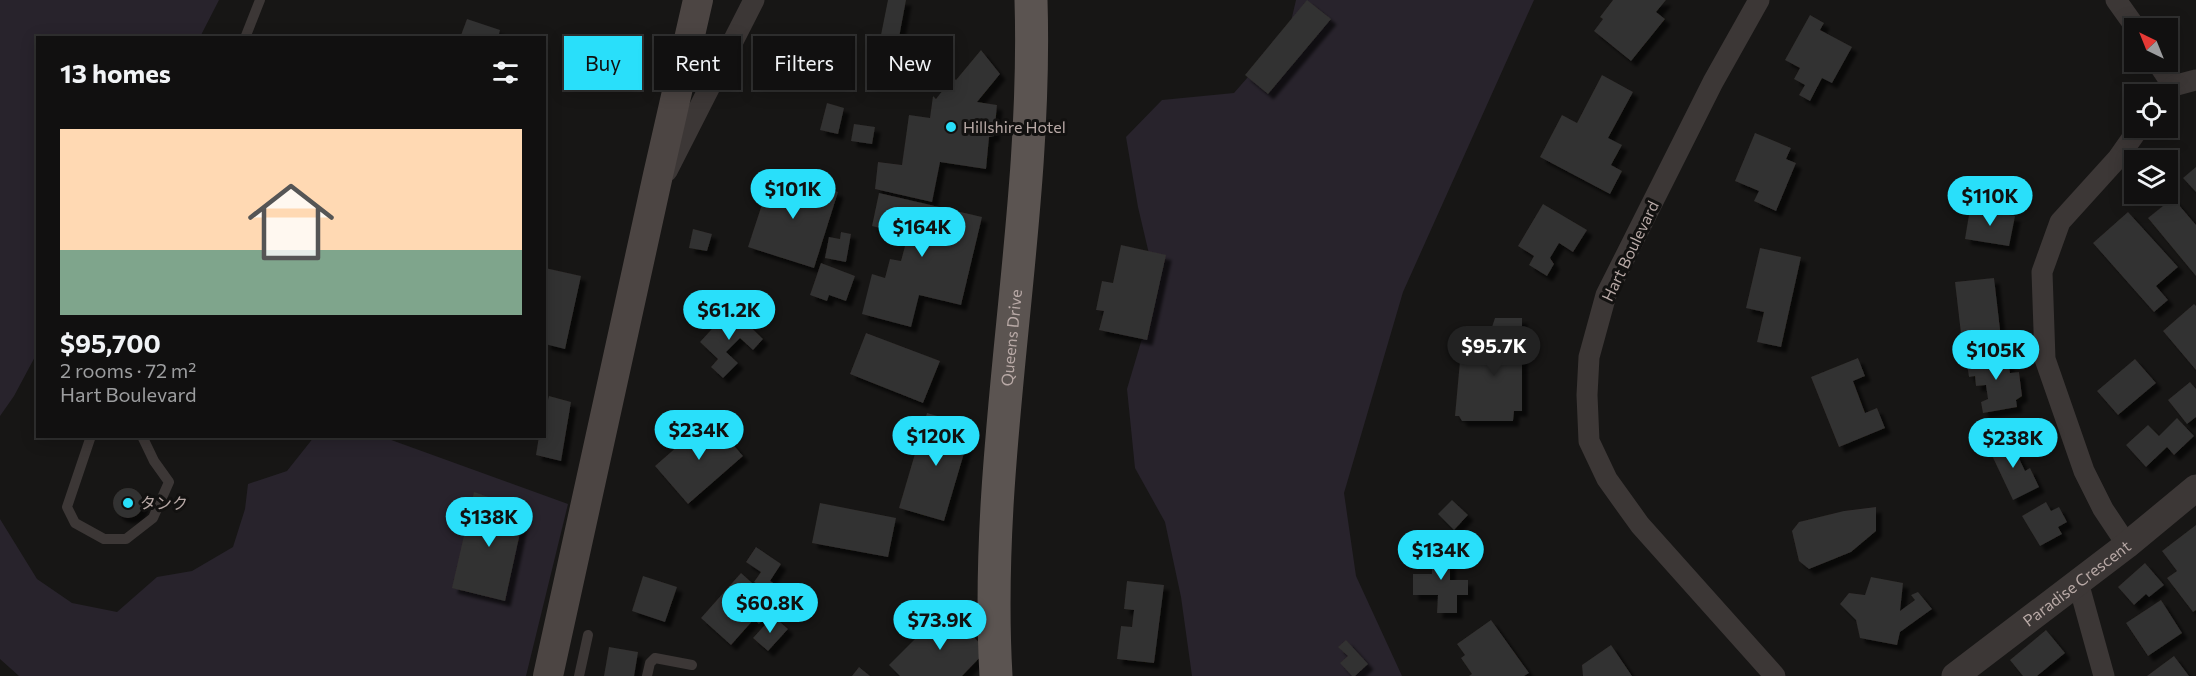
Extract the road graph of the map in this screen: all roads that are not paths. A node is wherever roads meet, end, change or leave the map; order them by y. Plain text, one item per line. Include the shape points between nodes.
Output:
1 (260, 0) edge
2 (698, 0) edge
3 (754, 0) edge
4 (1759, 0) edge
5 (2116, 0) edge
6 (1034, 3) edge
7 (2129, 18) edge
8 (246, 36) edge
9 (2196, 80) edge
10 (2178, 87) edge
11 (2132, 138) edge
12 (653, 198) junction
13 (91, 438) edge
14 (143, 438) edge
15 (2196, 488) edge
16 (2127, 545) junction
17 (2078, 582) junction
18 (588, 635) dead end
19 (692, 665) dead end
20 (548, 676) edge
21 (579, 676) edge
22 (646, 676) edge
23 (996, 676) edge
24 (1775, 676) edge
25 (1956, 676) edge
26 (2104, 676) edge

1 - 8 lane
2 - 12 main road
3 - 12 street
4 - 24 street, Hart Boulevard via 1713,82 1606,295 1589,357 1588,441 1607,479 1640,525
5 - 7 street
6 - 23 main road, Queens Drive via 1030,125 995,539
9 - 10 street
11 - 16 street via 2060,222 2042,272 2045,359 2084,471
12 - 20 main road
13 - 14 lane via 67,507 75,523 104,539 126,538 153,518 170,482
15 - 16 street, Paradise Crescent
16 - 17 street, Paradise Crescent
17 - 25 street, Paradise Crescent
17 - 26 street
18 - 21 lane
19 - 22 lane via 655,658

